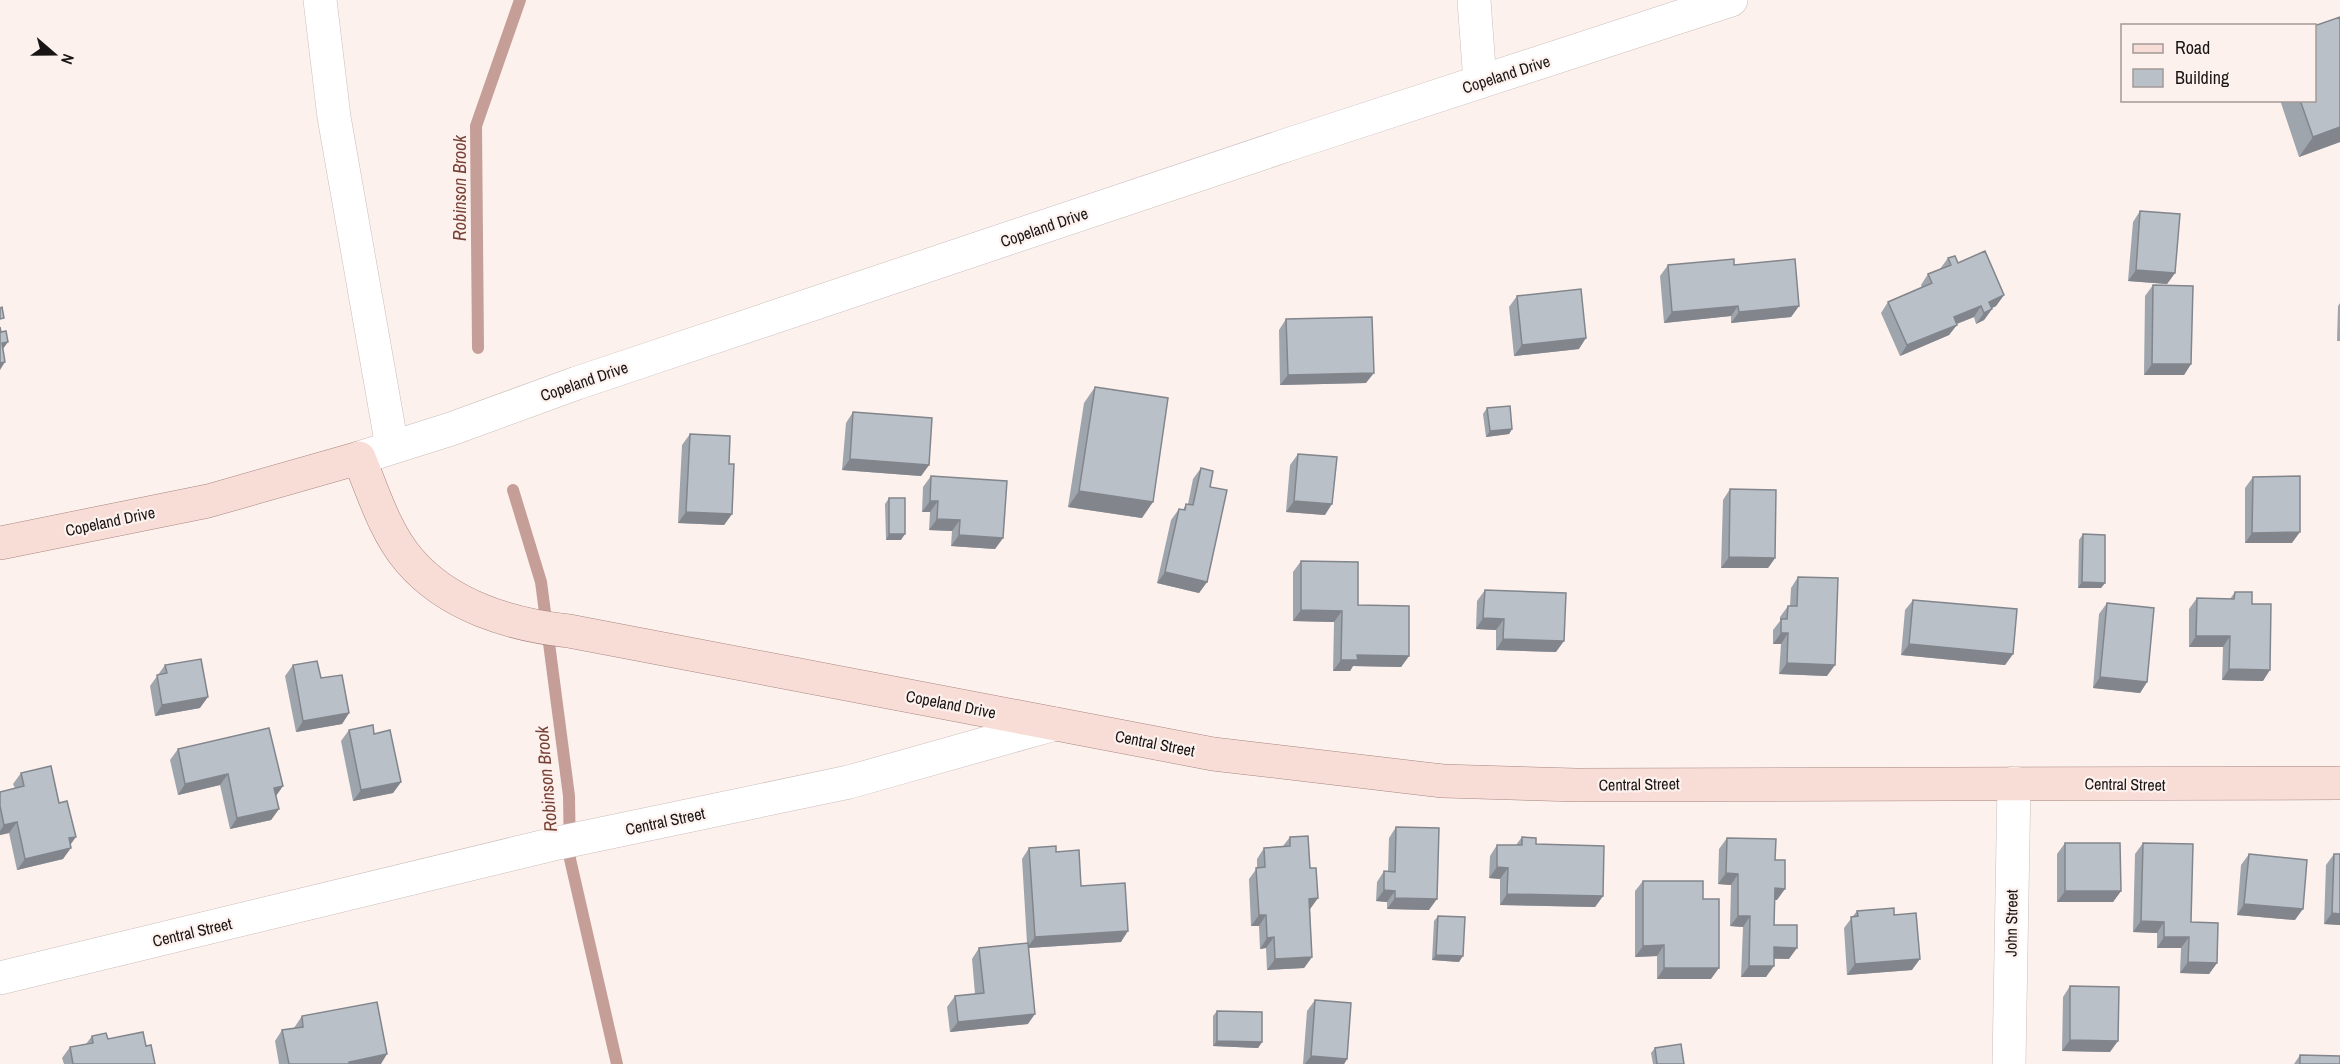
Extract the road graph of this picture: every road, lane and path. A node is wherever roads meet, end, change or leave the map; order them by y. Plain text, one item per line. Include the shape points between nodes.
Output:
1 (320, 0) edge
2 (1474, 0) edge
3 (1731, 0) edge
4 (1480, 82) junction
5 (392, 447) junction
6 (359, 458) junction
7 (0, 543) edge
8 (1055, 724) junction
9 (2014, 783) junction
10 (2340, 783) edge
11 (0, 978) edge
12 (2009, 1064) edge

1 - 5 street via 334,117
2 - 4 street
3 - 4 street, Copeland Drive
4 - 5 street, Copeland Drive
5 - 6 street, Copeland Drive
6 - 7 main road, Copeland Drive via 208,501
6 - 8 main road, Copeland Drive via 384,519 409,560 439,588 500,618
8 - 9 main road, Central Street via 1213,754 1443,781 1576,785
8 - 11 street, Central Street via 849,782 572,840
9 - 10 main road, Central Street
9 - 12 street, John Street

